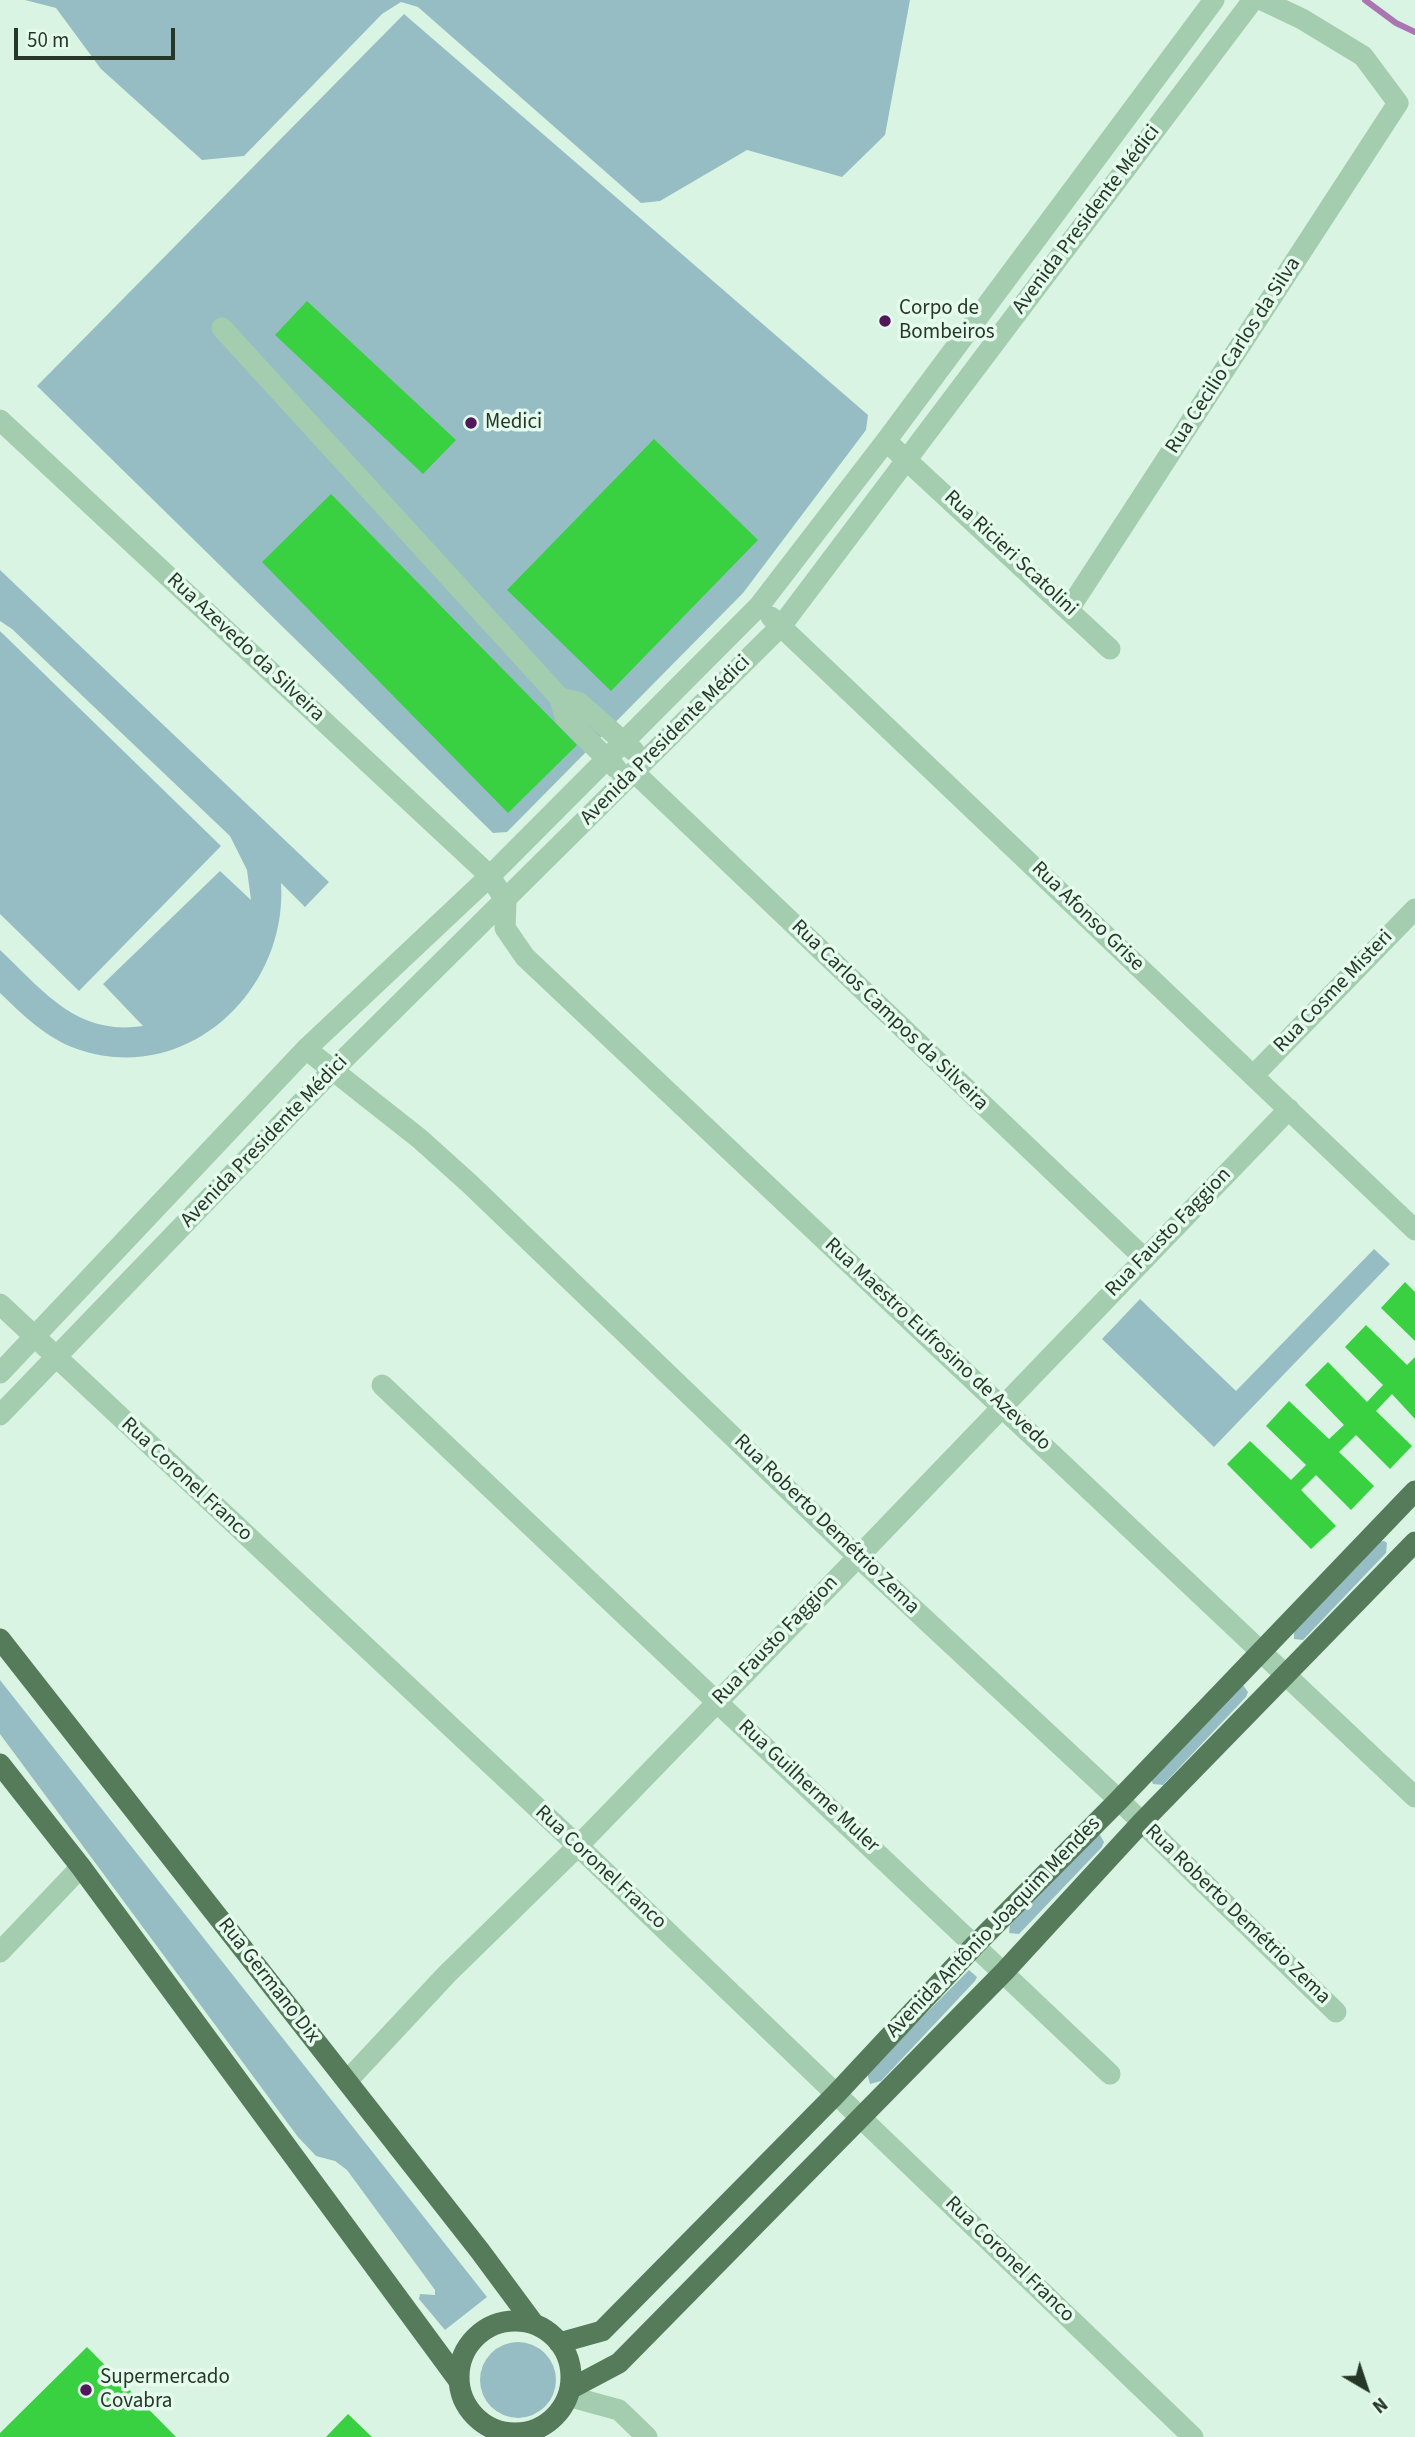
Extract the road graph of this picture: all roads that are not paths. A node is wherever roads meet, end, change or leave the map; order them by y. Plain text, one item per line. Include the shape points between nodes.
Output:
1 (1214, 0) edge
2 (1253, 0) edge
3 (1262, 0) edge
4 (1002, 283) junction
5 (1026, 300) junction
6 (222, 328) dead end
7 (0, 420) edge
8 (886, 441) junction
9 (909, 460) junction
10 (818, 531) junction
11 (840, 550) junction
12 (758, 606) junction
13 (1069, 609) junction
14 (782, 625) junction
15 (1110, 649) dead end
16 (560, 698) junction
17 (624, 742) junction
18 (607, 759) junction
19 (636, 771) junction
20 (490, 876) junction
21 (506, 902) junction
22 (1415, 909) edge
23 (306, 1049) junction
24 (331, 1072) junction
25 (1253, 1076) junction
26 (1289, 1108) junction
27 (179, 1186) junction
28 (202, 1208) junction
29 (1411, 1217) edge
30 (1144, 1259) junction
31 (0, 1304) edge
32 (35, 1338) junction
33 (57, 1359) junction
34 (0, 1373) edge
35 (382, 1385) dead end
36 (1002, 1406) junction
37 (0, 1415) edge
38 (1412, 1501) edge
39 (1415, 1542) edge
40 (858, 1557) junction
41 (0, 1639) edge
42 (1260, 1651) junction
43 (1285, 1675) junction
44 (717, 1701) junction
45 (0, 1764) edge
46 (1415, 1797) edge
47 (1119, 1800) junction
48 (1142, 1822) junction
49 (578, 1846) junction
50 (81, 1867) junction
51 (975, 1945) junction
52 (0, 1952) edge
53 (1004, 1972) junction
54 (1336, 2011) dead end
55 (1110, 2074) dead end
56 (347, 2081) junction
57 (837, 2093) junction
58 (860, 2117) junction
59 (534, 2325) junction
60 (559, 2343) junction
61 (459, 2381) junction
62 (569, 2392) junction
63 (544, 2431) edge
64 (495, 2433) edge
65 (647, 2437) edge
66 (1193, 2437) edge

1 - 4 street, Avenida Presidente Médici
2 - 5 street, Avenida Presidente Médici
3 - 13 street, Rua Cecilio Carlos da Silva via 1363,56 1398,103
4 - 5 street
4 - 8 street, Avenida Presidente Médici
5 - 9 street, Avenida Presidente Médici
6 - 16 street
7 - 20 street, Rua Azevedo da Silveira
8 - 9 street, Rua Ricieri Scatolini
8 - 10 street, Avenida Presidente Médici
9 - 11 street, Avenida Presidente Médici
9 - 13 street, Rua Ricieri Scatolini
10 - 11 street
10 - 12 street, Avenida Presidente Médici
11 - 14 street, Avenida Presidente Médici
12 - 14 street, Rua Afonso Grise
12 - 17 street, Avenida Presidente Médici
13 - 15 street, Rua Ricieri Scatolini
14 - 19 street, Avenida Presidente Médici
14 - 25 street, Rua Afonso Grise
16 - 17 street via 578,702
16 - 18 street via 565,717
17 - 18 street, Avenida Presidente Médici
17 - 19 street
18 - 19 street
18 - 20 street, Avenida Presidente Médici
19 - 21 street, Avenida Presidente Médici
19 - 30 street, Rua Carlos Campos da Silveira
20 - 21 street, Rua Maestro Eufrosino de Azevedo
20 - 23 street, Avenida Presidente Médici
21 - 24 street, Avenida Presidente Médici
21 - 36 street, Rua Maestro Eufrosino de Azevedo via 505,928 525,957
22 - 25 street, Rua Cosme Misteri
23 - 24 street, Rua Roberto Demétrio Zema
23 - 27 street, Avenida Presidente Médici
24 - 28 street, Avenida Presidente Médici
24 - 40 street, Rua Roberto Demétrio Zema via 386,1111 471,1185
25 - 26 street, Rua Afonso Grise
26 - 29 street, Rua Afonso Grise
26 - 30 street, Rua Fausto Faggion
27 - 28 street
27 - 32 street, Avenida Presidente Médici
28 - 33 street, Avenida Presidente Médici
30 - 36 street, Rua Fausto Faggion
31 - 32 street, Rua Coronel Franco
32 - 33 street, Rua Coronel Franco
32 - 34 street, Avenida Presidente Médici
33 - 37 street, Avenida Presidente Médici
33 - 49 street, Rua Coronel Franco
35 - 44 street, Rua Guilherme Muler
36 - 40 street, Rua Fausto Faggion
36 - 42 street, Rua Maestro Eufrosino de Azevedo
38 - 42 main road, Avenida Antônio Joaquim Mendes
39 - 43 main road, Avenida Antônio Joaquim Mendes
40 - 44 street, Rua Fausto Faggion
40 - 47 street, Rua Roberto Demétrio Zema
41 - 56 main road, Rua Germano Dix
42 - 43 street, Rua Maestro Eufrosino de Azevedo
42 - 47 main road, Avenida Antônio Joaquim Mendes
43 - 46 street, Rua Maestro Eufrosino de Azevedo
43 - 48 main road, Avenida Antônio Joaquim Mendes
44 - 49 street, Rua Fausto Faggion
44 - 51 street, Rua Guilherme Muler
45 - 50 main road
47 - 48 street, Rua Roberto Demétrio Zema
47 - 51 main road, Avenida Antônio Joaquim Mendes
48 - 53 main road, Avenida Antônio Joaquim Mendes
48 - 54 street, Rua Roberto Demétrio Zema
49 - 56 street, Rua Fausto Faggion via 447,1974
49 - 57 street, Rua Coronel Franco
50 - 52 street
50 - 61 main road
51 - 53 street, Rua Guilherme Muler
51 - 57 main road, Avenida Antônio Joaquim Mendes
53 - 55 street, Rua Guilherme Muler
53 - 58 main road, Avenida Antônio Joaquim Mendes
56 - 59 main road, Rua Germano Dix
57 - 58 street, Rua Coronel Franco
57 - 60 main road, Avenida Antônio Joaquim Mendes via 602,2331
58 - 62 main road, Avenida Antônio Joaquim Mendes via 619,2363
58 - 66 street, Rua Coronel Franco
59 - 60 main road
59 - 61 main road via 516,2321 481,2333 468,2346
60 - 62 main road via 569,2365
61 - 64 main road via 468,2407
62 - 63 main road
62 - 65 street via 619,2410
63 - 64 main road

